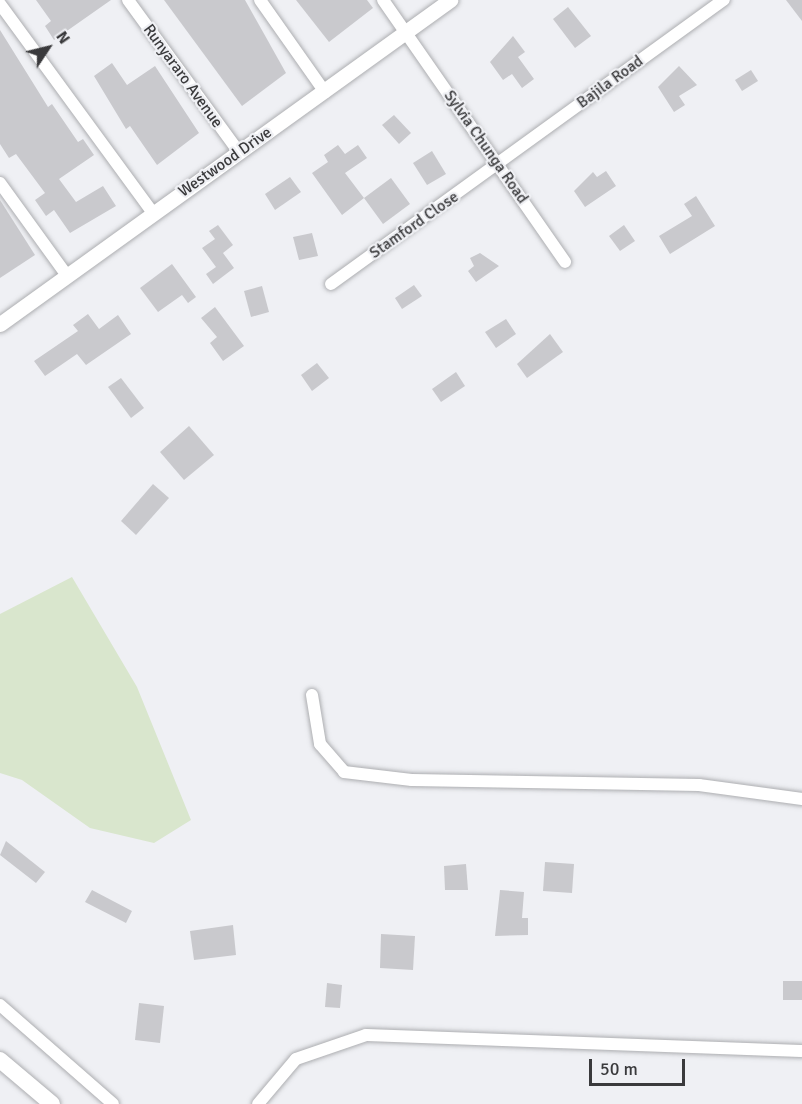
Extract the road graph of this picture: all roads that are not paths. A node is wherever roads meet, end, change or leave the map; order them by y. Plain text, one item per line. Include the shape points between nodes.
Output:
1 (128, 0) edge
2 (260, 0) edge
3 (383, 0) edge
4 (450, 0) edge
5 (724, 0) edge
6 (0, 4) edge
7 (407, 33) junction
8 (325, 92) junction
9 (239, 152) junction
10 (497, 166) junction
11 (0, 183) edge
12 (153, 213) junction
13 (565, 262) dead end
14 (68, 277) junction
15 (331, 284) dead end
16 (0, 324) edge
17 (312, 694) dead end
18 (802, 799) edge
19 (0, 1005) edge
20 (802, 1051) edge
21 (0, 1060) edge
22 (52, 1104) edge
23 (113, 1104) edge
24 (258, 1104) edge

1 - 9 street, Runyararo Avenue
2 - 8 street
3 - 7 street, Sylvia Chunga Road
4 - 7 street, Westwood Drive
5 - 10 street, Bajila Road
6 - 12 street
7 - 8 street, Westwood Drive
7 - 10 street, Sylvia Chunga Road
8 - 9 street, Westwood Drive
9 - 12 street, Westwood Drive
10 - 13 street, Sylvia Chunga Road
10 - 15 street, Stamford Close
11 - 14 street
12 - 14 street, Westwood Drive
14 - 16 street, Westwood Drive
17 - 18 street via 320,744 344,771 412,780 699,785
19 - 23 street
20 - 24 street via 366,1035 296,1059
21 - 22 main road

